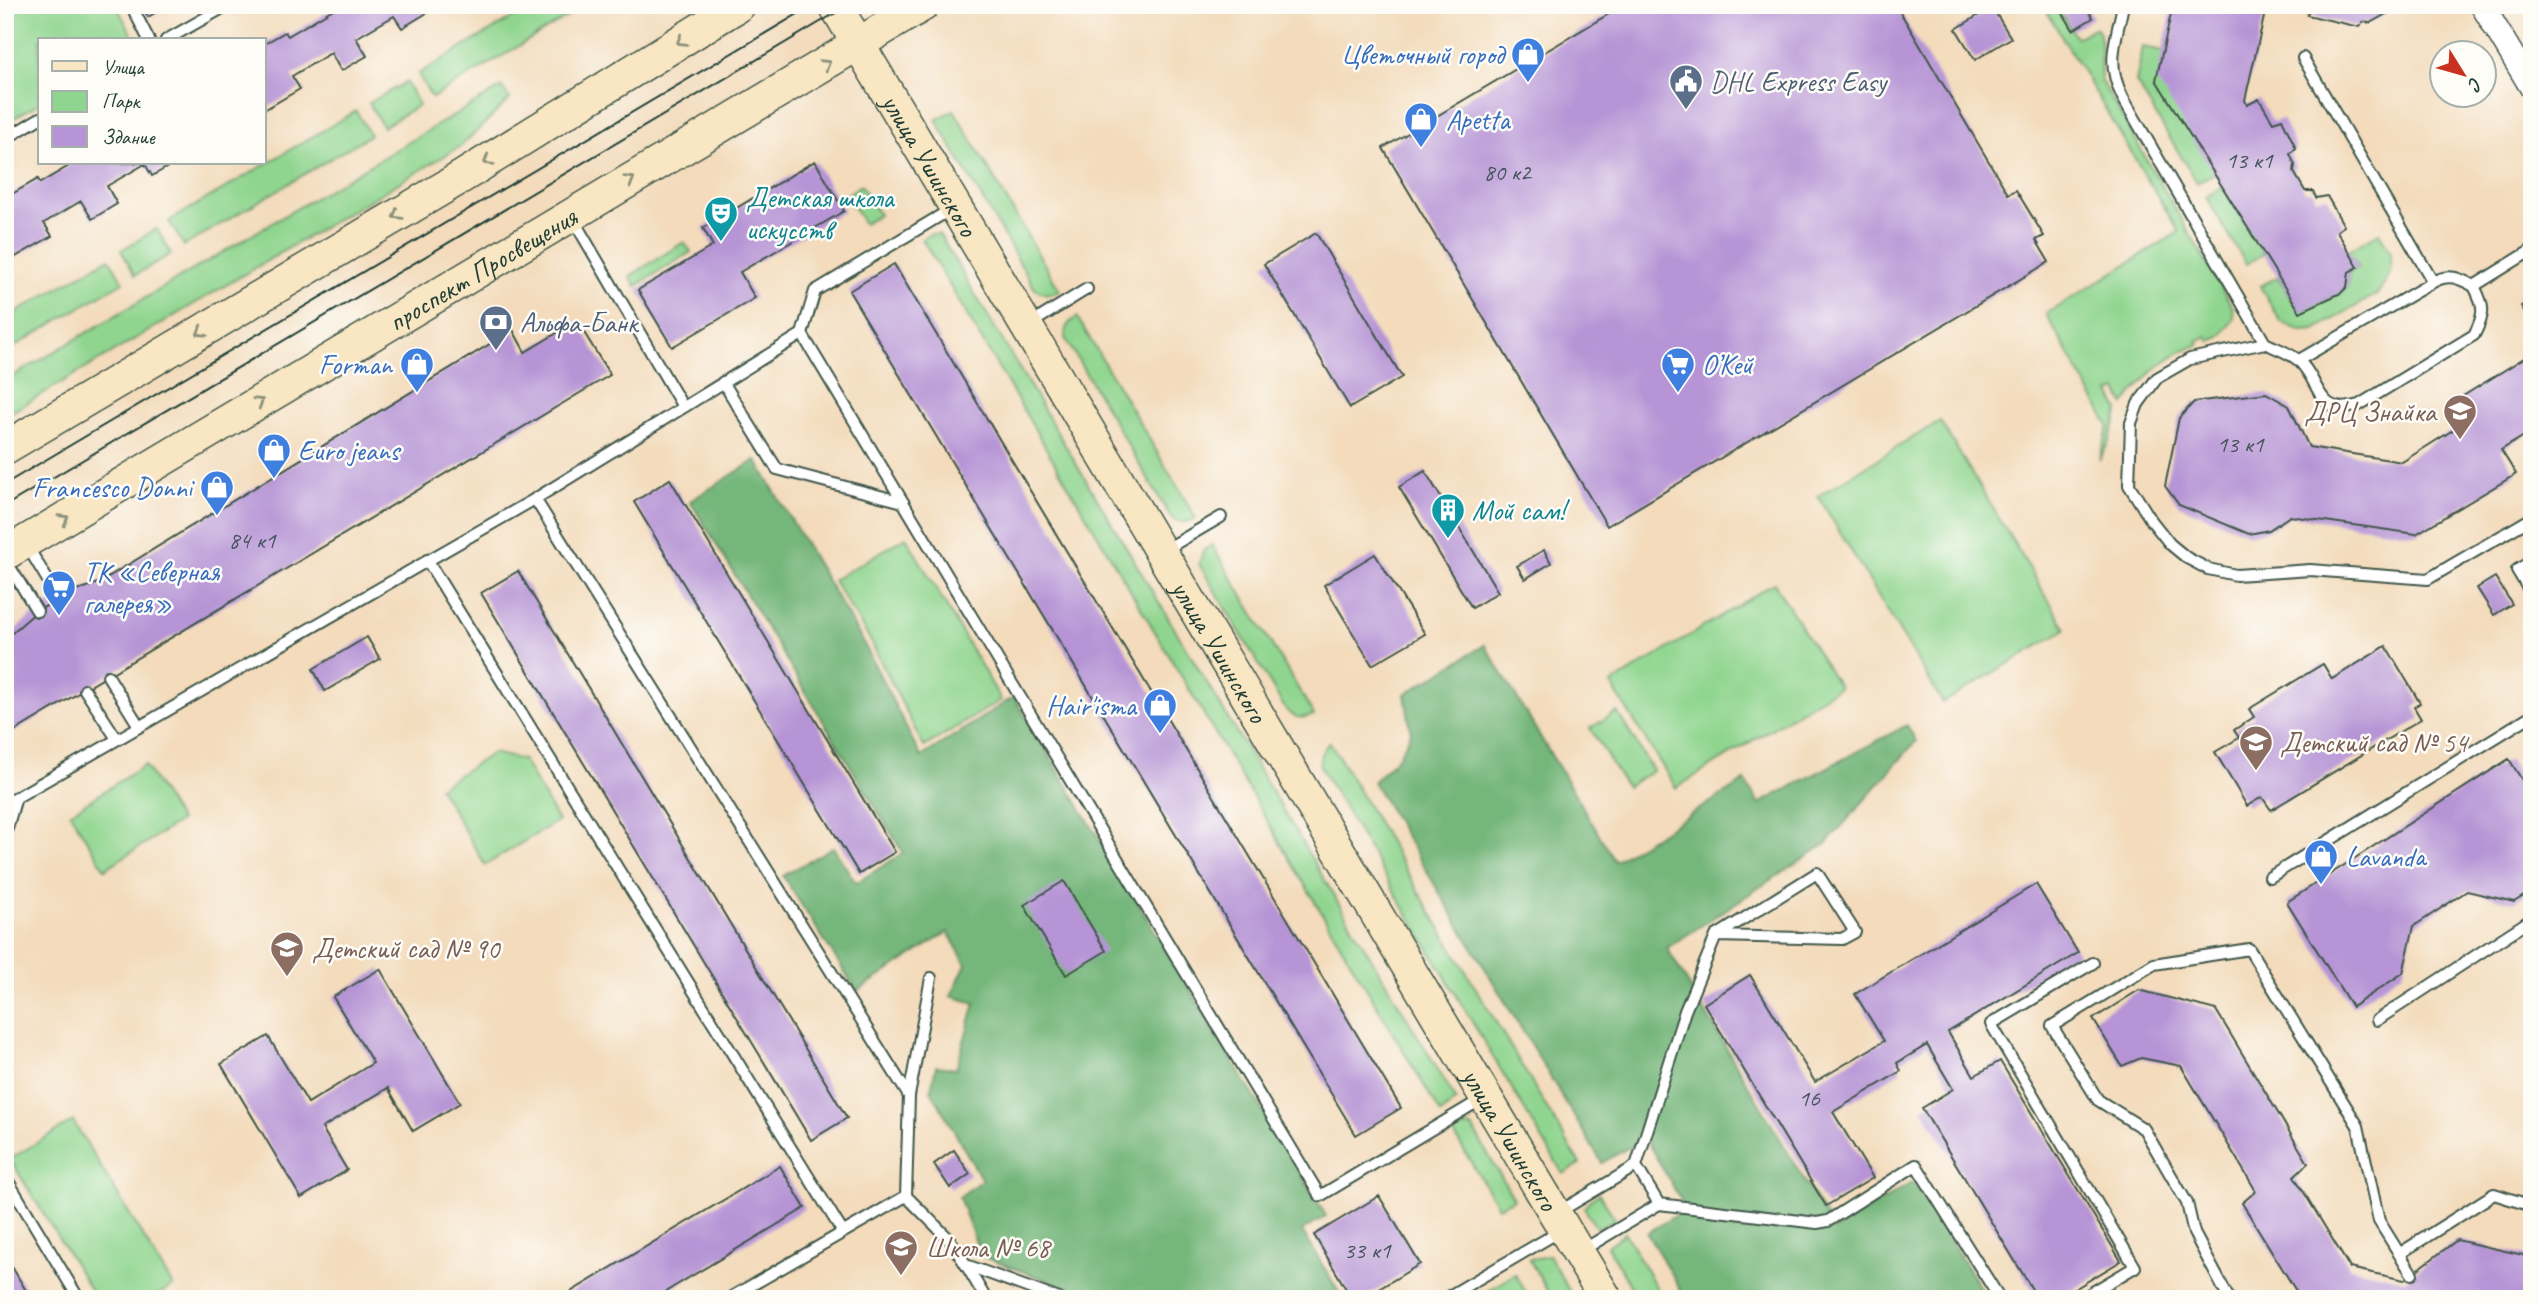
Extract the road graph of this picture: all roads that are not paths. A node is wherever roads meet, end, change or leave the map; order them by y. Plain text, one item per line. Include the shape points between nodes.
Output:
1 (131, 5) edge
2 (228, 5) edge
3 (739, 5) edge
4 (835, 5) edge
5 (923, 5) edge
6 (2123, 5) edge
7 (2484, 6) edge
8 (148, 38) edge
9 (170, 38) edge
10 (858, 44) junction
11 (2303, 58) dead end
12 (2532, 88) edge
13 (38, 119) edge
14 (5, 139) edge
15 (956, 207) junction
16 (572, 215) junction
17 (2532, 250) edge
18 (2433, 282) junction
19 (2474, 286) junction
20 (1087, 289) dead end
21 (1027, 326) junction
22 (802, 334) junction
23 (2265, 343) junction
24 (2299, 360) junction
25 (723, 382) junction
26 (683, 407) junction
27 (5, 448) edge
28 (535, 499) junction
29 (903, 502) junction
30 (1221, 517) dead end
31 (2532, 517) edge
32 (12, 552) edge
33 (1161, 553) junction
34 (427, 560) junction
35 (2532, 561) edge
36 (2532, 595) edge
37 (59, 599) dead end
38 (37, 611) dead end
39 (107, 676) dead end
40 (85, 690) dead end
41 (2532, 715) edge
42 (139, 726) junction
43 (117, 739) junction
44 (16, 797) junction
45 (5, 804) edge
46 (5, 836) edge
47 (2270, 877) dead end
48 (2532, 919) edge
49 (1716, 936) junction
50 (2093, 963) dead end
51 (931, 978) dead end
52 (2377, 1020) dead end
53 (909, 1096) junction
54 (1486, 1097) junction
55 (1636, 1166) junction
56 (5, 1176) edge
57 (906, 1196) junction
58 (1659, 1204) junction
59 (2532, 1206) edge
60 (842, 1231) junction
61 (1566, 1232) junction
62 (2399, 1254) junction
63 (966, 1265) junction
64 (2412, 1274) dead end
65 (1450, 1297) edge
66 (79, 1299) edge
67 (728, 1299) edge
68 (986, 1299) edge
69 (1059, 1299) edge
70 (1606, 1299) edge
71 (2000, 1299) edge
72 (2081, 1299) edge
73 (2229, 1299) edge

1 - 8 lane
2 - 9 lane
3 -> 27 main road via 455,181
4 - 10 main road, улица Ушинского
5 - 10 main road, проспект Просвещения
6 - 23 lane via 2112,62 2114,80
7 - 12 street
10 - 15 main road, улица Ушинского
16 -> 10 main road, проспект Просвещения
11 - 18 lane
13 - 14 lane
15 - 21 main road, улица Ушинского
15 - 22 lane via 815,291
16 - 26 lane
32 -> 16 main road, проспект Просвещения
17 - 19 lane
18 - 19 lane via 2458,277
18 - 24 lane
19 - 24 lane via 2483,303 2482,320 2474,335 2359,405 2333,406
20 - 21 lane
21 - 33 main road, улица Ушинского
22 - 25 lane
22 - 29 lane
23 - 24 lane
23 - 31 lane via 2190,359 2167,372 2138,404 2131,423 2129,485 2157,528 2187,558 2208,569 2236,575 2310,570 2428,579
25 - 26 lane
25 - 29 lane via 777,469
26 - 28 lane
28 - 34 lane
28 - 53 lane
29 - 54 lane via 1320,1196
30 - 33 lane
32 - 37 lane
32 - 38 lane
33 - 54 main road, улица Ушинского
34 - 42 lane
34 - 60 lane
35 - 36 lane via 2517,570
39 - 42 lane
40 - 43 lane
41 - 47 lane
42 - 43 lane
43 - 44 lane
44 - 45 lane
44 - 46 lane
48 - 52 lane
49 - 49 lane via 1842,939 1854,932 1817,873
49 - 55 lane via 1685,1011
50 - 72 lane via 1990,1024 2135,1267
51 - 53 lane
53 - 57 lane
54 - 61 main road, улица Ушинского
55 - 58 lane
55 - 61 lane
56 - 66 lane
57 - 60 lane
57 - 63 lane via 950,1240
58 - 61 lane
58 - 71 lane via 1817,1223 1828,1221 1916,1165
59 - 62 lane via 2494,1194
60 - 67 lane
61 - 65 lane
61 - 70 main road, улица Ушинского
62 - 64 lane
62 - 73 lane via 2379,1221 2358,1126 2249,949 2154,964 2052,1026 2098,1100 2144,1129 2187,1203 2194,1233
63 - 68 lane
63 - 69 lane

